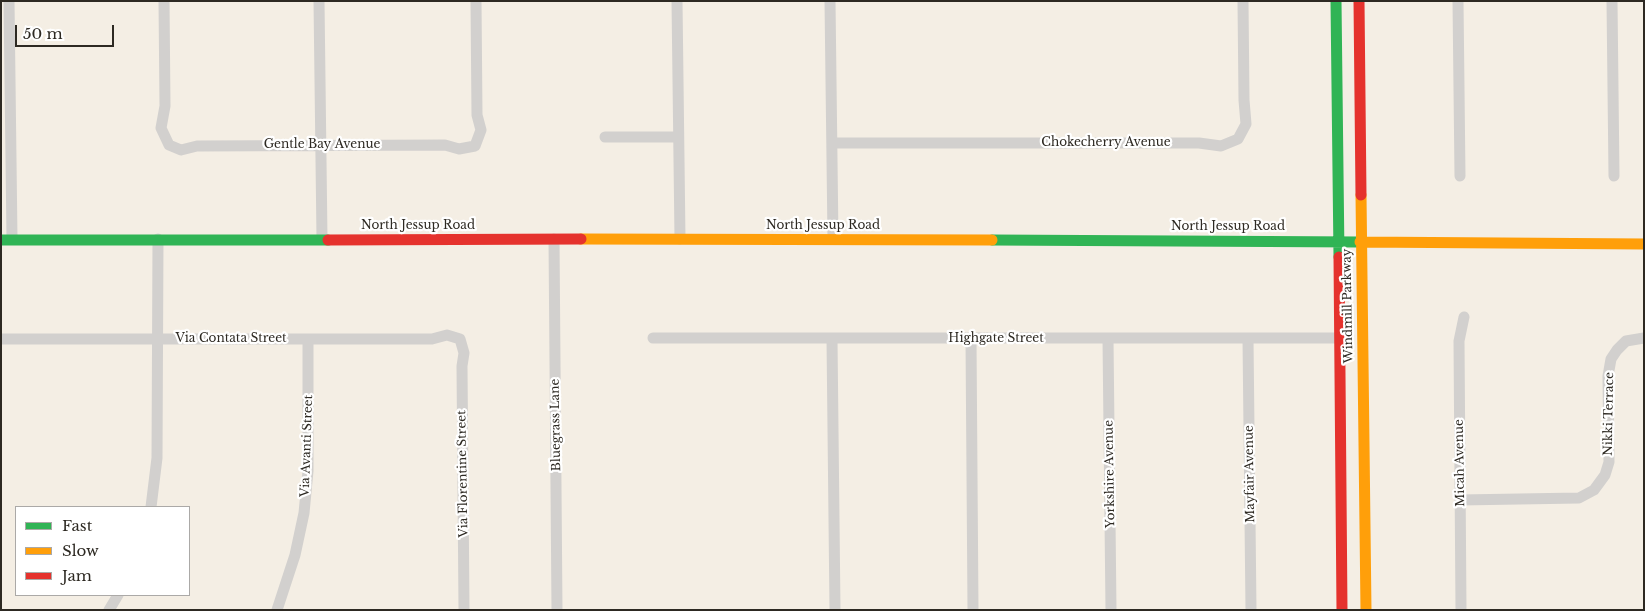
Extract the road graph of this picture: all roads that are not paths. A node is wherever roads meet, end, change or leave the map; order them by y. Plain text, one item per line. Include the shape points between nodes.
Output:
1 (9, 1) edge
2 (164, 1) edge
3 (319, 1) edge
4 (476, 1) edge
5 (677, 1) edge
6 (830, 1) edge
7 (1243, 1) edge
8 (1336, 1) edge
9 (1359, 1) edge
10 (1458, 1) edge
11 (1612, 1) edge
12 (605, 137) dead end
13 (678, 137) junction
14 (832, 143) junction
15 (6, 145) edge
16 (321, 145) junction
17 (1460, 176) dead end
18 (1614, 176) dead end
19 (158, 239) junction
20 (833, 239) junction
21 (7, 240) edge
22 (322, 240) junction
23 (554, 240) junction
24 (680, 240) junction
25 (1338, 241) junction
26 (1362, 241) junction
27 (1644, 244) edge
28 (1464, 317) dead end
29 (653, 338) dead end
30 (1339, 338) junction
31 (1644, 338) edge
32 (1, 339) edge
33 (158, 339) junction
34 (308, 339) junction
35 (460, 339) joint
36 (832, 339) junction
37 (971, 339) junction
38 (1108, 339) junction
39 (1248, 339) junction
40 (1460, 500) junction
41 (151, 506) edge
42 (117, 596) edge
43 (109, 610) edge
44 (277, 610) edge
45 (464, 610) edge
46 (558, 610) edge
47 (835, 610) edge
48 (973, 610) edge
49 (1112, 610) edge
50 (1251, 610) edge
51 (1342, 610) edge
52 (1366, 610) edge
53 (1461, 610) edge

1 - 15 street
2 - 16 street, Gentle Bay Avenue via 165,106 161,128 169,145 181,150 197,146
3 - 16 street
4 - 16 street, Gentle Bay Avenue via 477,115 481,130 475,146 459,149 446,145
5 - 13 street
6 - 14 street
7 - 14 street, Chokecherry Avenue via 1246,124 1238,139 1221,146 1200,143
8 - 25 street, Windmill Parkway
9 - 26 street, Windmill Parkway
10 - 17 street
11 - 18 street
12 - 13 street
13 - 24 street
14 - 20 street
15 - 21 street
16 - 22 street
19 - 21 street, North Jessup Road
19 - 22 street, North Jessup Road
19 - 33 street
20 - 24 street, North Jessup Road
20 - 25 street, North Jessup Road
22 - 23 street, North Jessup Road
23 - 24 street, North Jessup Road
23 - 46 street, Bluegrass Lane
25 - 26 street, North Jessup Road
25 - 30 street, Windmill Parkway
26 - 27 street, North Jessup Road
26 - 52 street, Windmill Parkway
28 - 40 street, Micah Avenue via 1459,341
29 - 36 street, Highgate Street
30 - 39 street, Highgate Street
30 - 51 street, Windmill Parkway
31 - 40 street, Nikki Terrace via 1626,341 1611,359 1608,376 1609,462 1605,475 1594,490 1579,498
32 - 33 street, Via Contata Street
33 - 34 street, Via Contata Street
33 - 41 street via 157,458
34 - 35 street, Via Contata Street via 432,339 447,335
34 - 44 street, Via Avanti Street via 308,471 304,513 295,555
35 - 45 street, Via Florentine Street via 464,353
36 - 37 street, Highgate Street
36 - 47 street
37 - 38 street, Highgate Street
37 - 48 street
38 - 39 street, Highgate Street
38 - 49 street, Yorkshire Avenue
39 - 50 street, Mayfair Avenue
40 - 53 street, Micah Avenue
42 - 43 street

